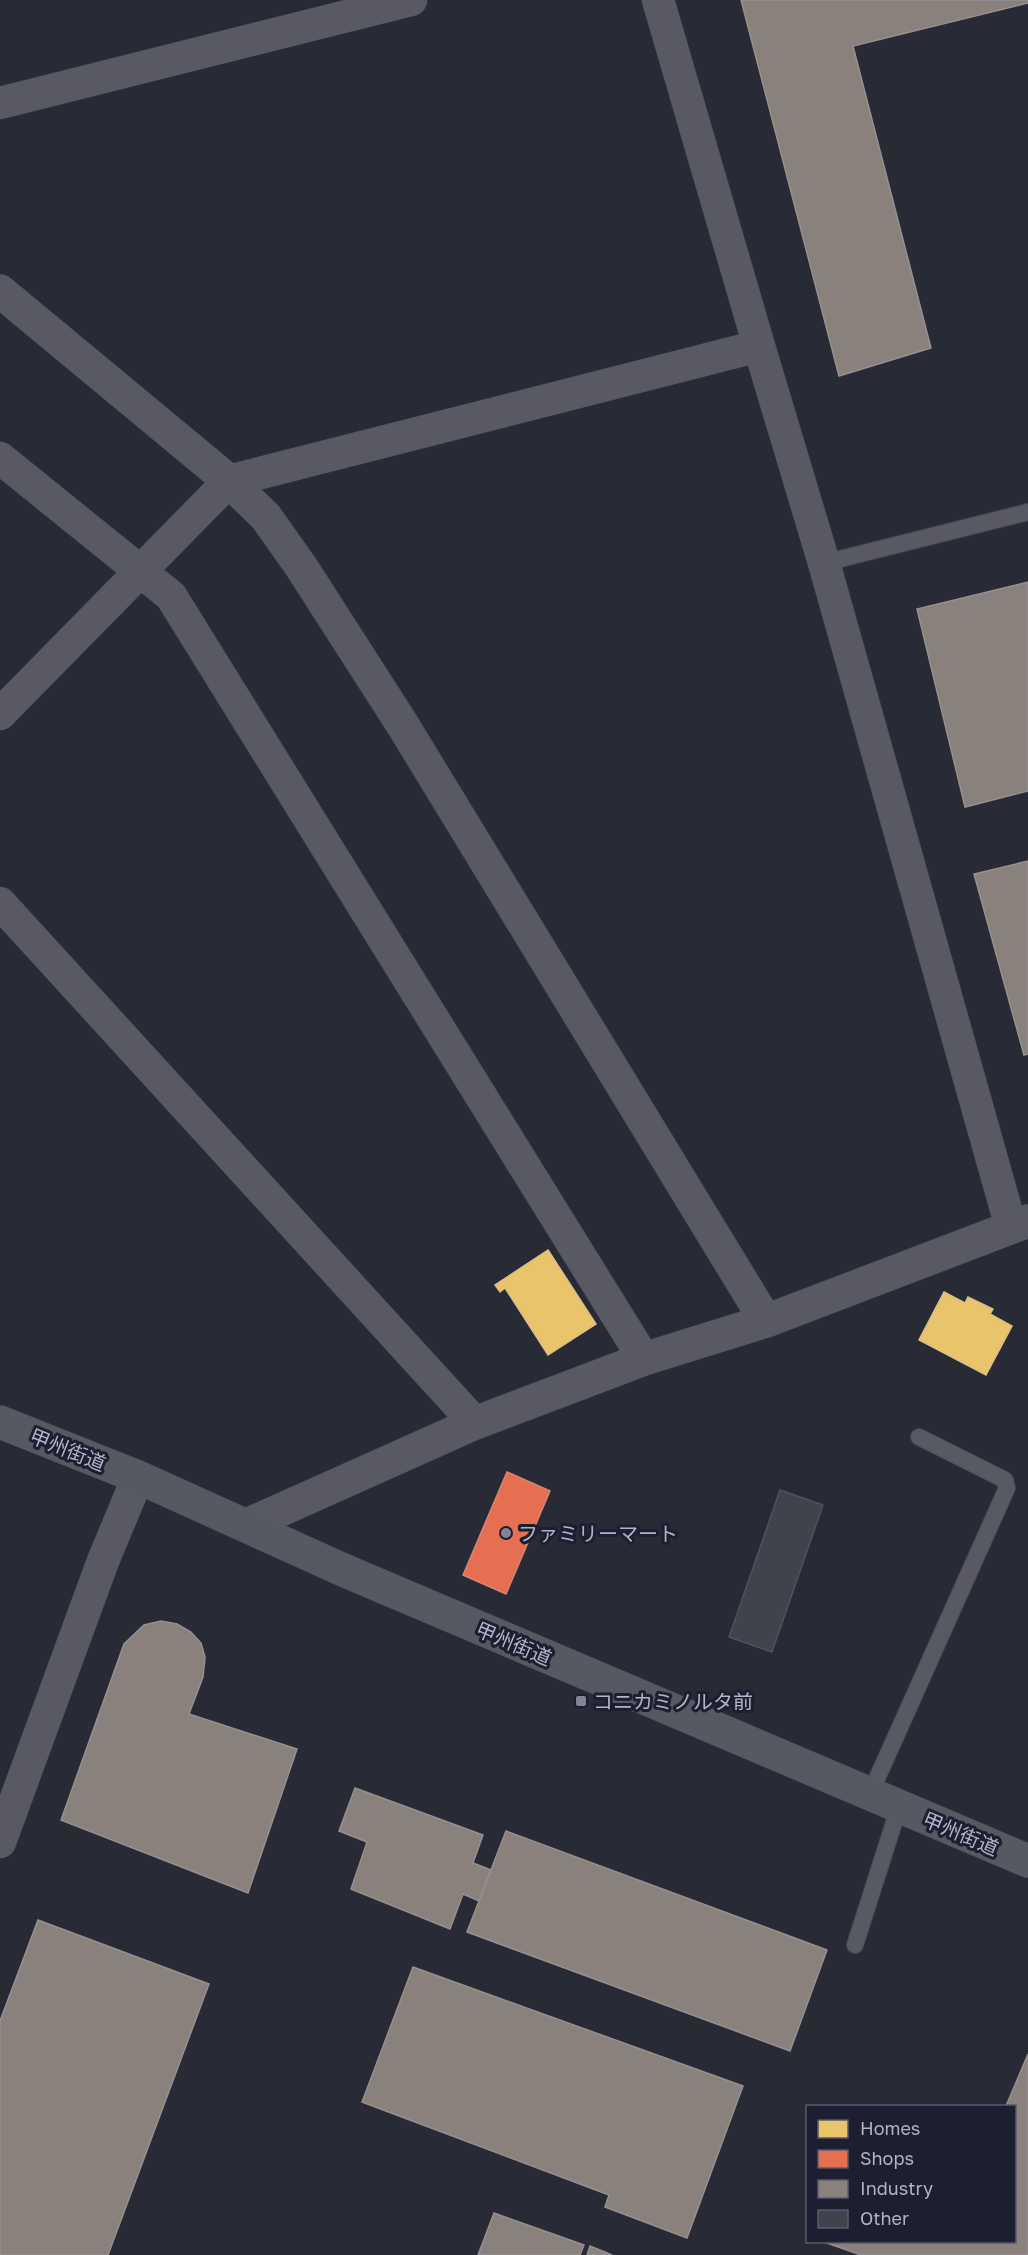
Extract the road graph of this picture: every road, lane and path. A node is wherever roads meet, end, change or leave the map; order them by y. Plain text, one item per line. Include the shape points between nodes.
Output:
1 (411, 0) edge
2 (658, 0) edge
3 (0, 103) edge
4 (0, 291) edge
5 (759, 346) junction
6 (0, 458) edge
7 (229, 481) junction
8 (1028, 512) edge
9 (824, 563) junction
10 (141, 572) junction
11 (0, 714) edge
12 (0, 903) edge
13 (1019, 1224) edge
14 (766, 1321) junction
15 (644, 1359) junction
16 (0, 1422) edge
17 (475, 1424) junction
18 (920, 1437) dead end
19 (138, 1477) junction
20 (247, 1525) junction
21 (9, 1790) edge
22 (885, 1800) junction
23 (0, 1842) edge
24 (1028, 1861) edge
25 (855, 1946) dead end

1 - 3 street
2 - 5 street
4 - 7 street
5 - 7 street
5 - 9 street
6 - 10 street
7 - 10 street
7 - 14 street via 266,517 302,568
8 - 9 lane
9 - 13 street
10 - 11 street
10 - 15 street via 171,596
12 - 17 street
13 - 14 street
14 - 15 street
15 - 17 street
16 - 19 main road, 甲州街道
17 - 20 street
18 - 22 lane via 1005,1480 1007,1488
19 - 20 main road, 甲州街道
19 - 21 street
20 - 22 main road, 甲州街道 via 352,1574
21 - 23 street
22 - 24 main road, 甲州街道
22 - 25 lane

